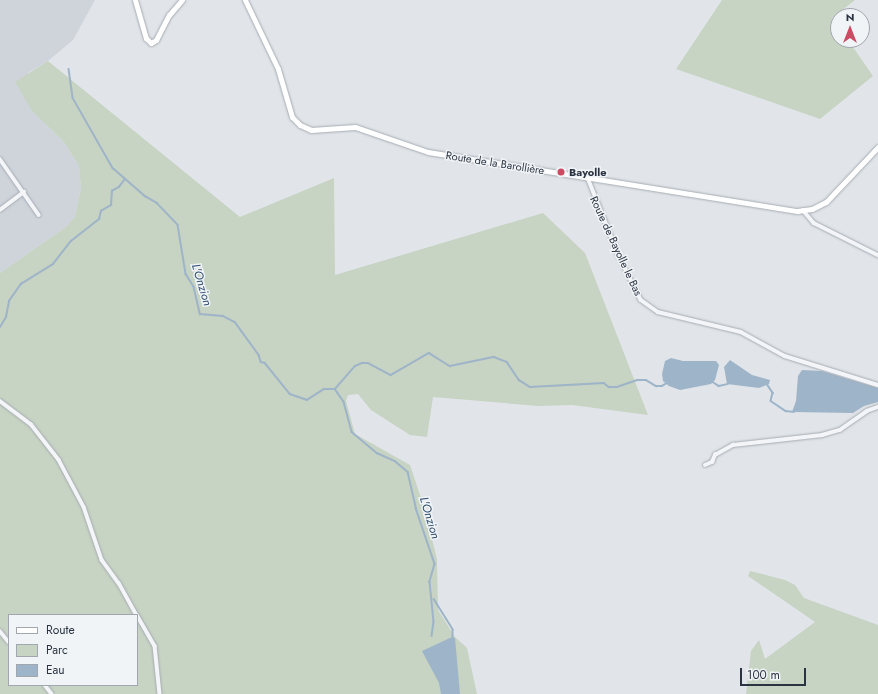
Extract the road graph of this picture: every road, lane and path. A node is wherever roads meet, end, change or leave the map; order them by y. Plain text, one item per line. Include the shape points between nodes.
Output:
1 (134, 0) edge
2 (182, 0) edge
3 (245, 0) edge
4 (878, 147) edge
5 (0, 159) edge
6 (588, 178) junction
7 (24, 192) junction
8 (0, 210) edge
9 (804, 210) junction
10 (39, 215) dead end
11 (878, 255) edge
12 (878, 385) edge
13 (0, 401) edge
14 (878, 407) edge
15 (705, 465) dead end
16 (136, 614) edge
17 (138, 617) edge
18 (0, 631) edge
19 (8, 641) edge
20 (46, 686) edge
21 (52, 694) edge
22 (160, 694) edge

1 - 2 main road via 146,38 151,43 156,40 169,15
3 - 6 main road, Route de la Barollière via 278,69 292,117 300,125 316,130 355,126 428,152
4 - 9 main road, Route de la Barollière via 826,202
5 - 7 street
6 - 9 main road, Route de la Barollière via 768,208
6 - 12 street, Route de Bayolle le Bas via 619,256 641,300 658,312 741,332 785,356
7 - 8 street
7 - 10 street
9 - 11 street via 814,223
13 - 16 street via 31,424 59,460 84,507 102,560
14 - 15 street via 867,411 840,430 822,435 733,445 715,455 712,462
17 - 22 street via 155,646
18 - 19 street
20 - 21 street

